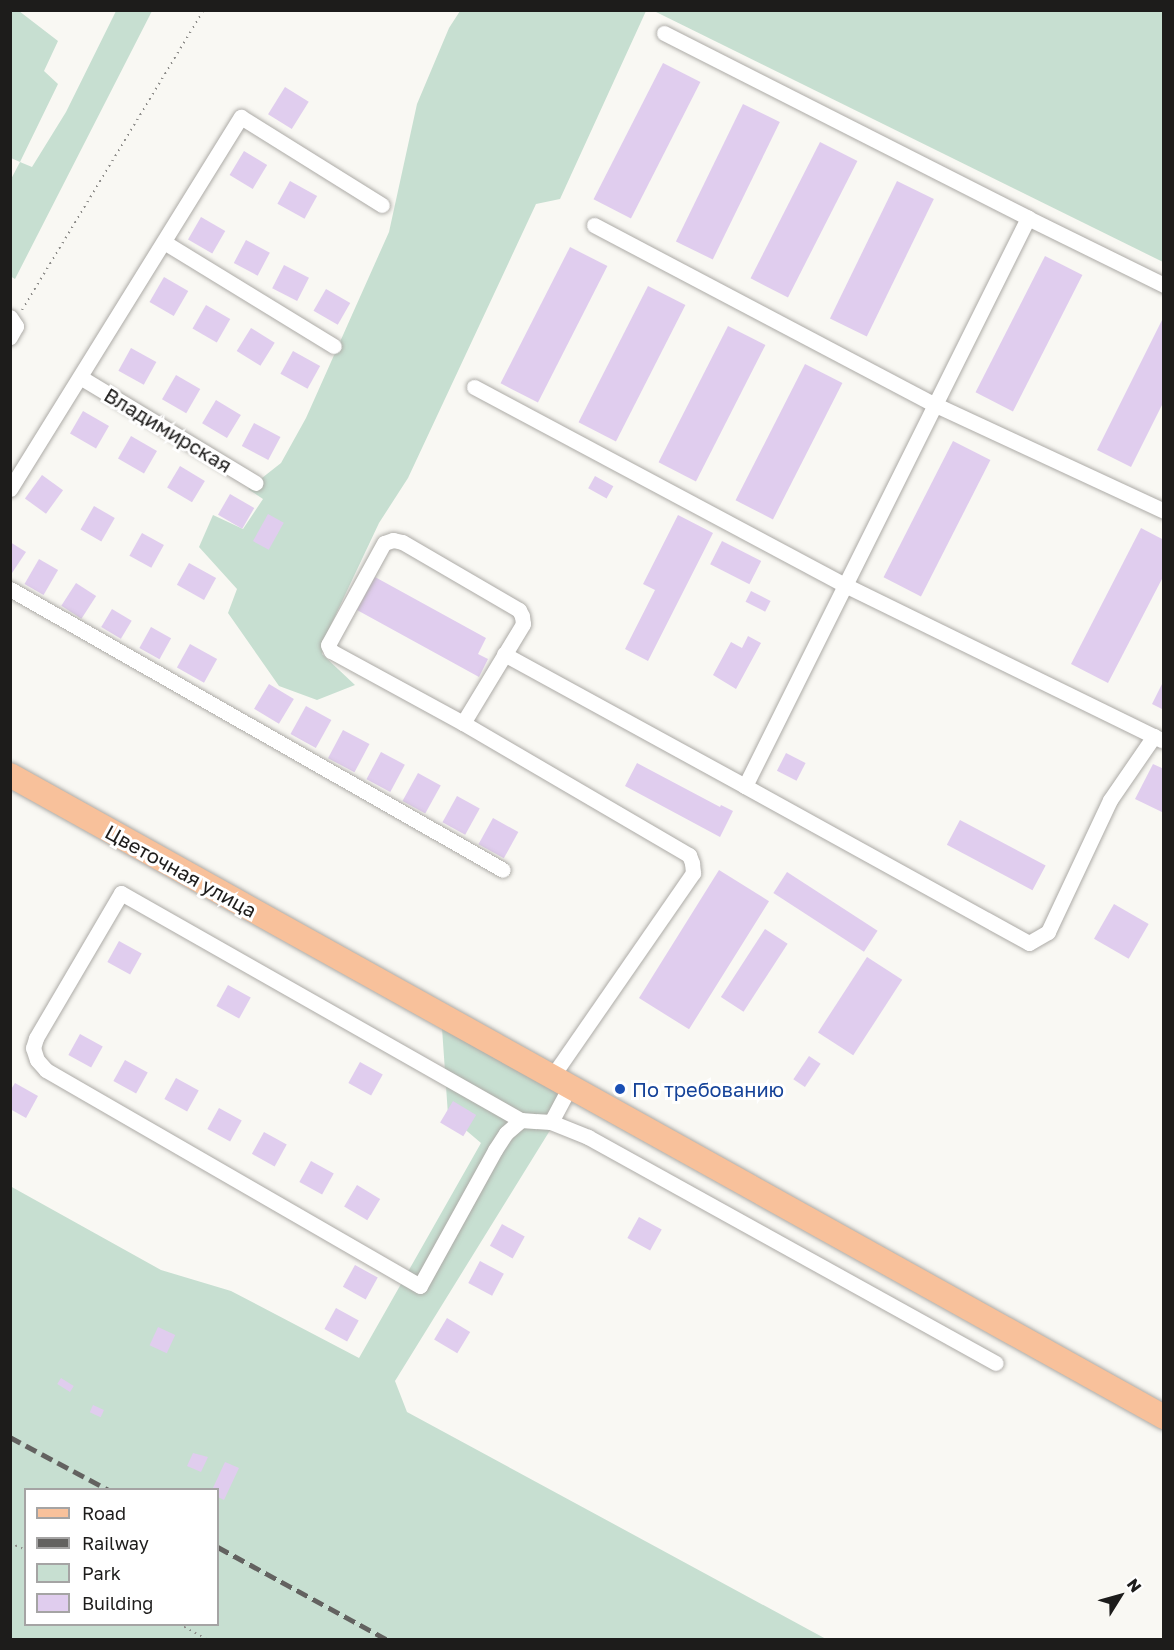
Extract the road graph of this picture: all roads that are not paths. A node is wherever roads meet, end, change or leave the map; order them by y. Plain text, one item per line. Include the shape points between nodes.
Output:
1 (664, 33) dead end
2 (382, 205) dead end
3 (1028, 218) junction
4 (594, 225) dead end
5 (164, 242) junction
6 (1164, 285) edge
7 (334, 346) dead end
8 (80, 377) junction
9 (474, 387) dead end
10 (936, 405) junction
11 (256, 483) dead end
12 (10, 489) edge
13 (1164, 511) edge
14 (845, 585) junction
15 (10, 589) edge
16 (504, 654) junction
17 (463, 723) junction
18 (1159, 739) edge
19 (10, 775) edge
20 (745, 786) junction
21 (503, 870) dead end
22 (561, 1082) junction
23 (520, 1120) junction
24 (551, 1122) junction
25 (996, 1363) dead end
26 (1164, 1417) edge

1 - 3 street
2 - 5 street via 241,117
3 - 6 street
3 - 10 street
4 - 10 street
5 - 7 street
5 - 8 street
8 - 11 street, Владимирская
8 - 12 street
9 - 14 street
10 - 13 street
10 - 14 street
14 - 18 street
14 - 20 street
15 - 21 street
16 - 17 street
16 - 17 street via 523,624 519,610 402,542 384,543 328,645 336,656
16 - 20 street
17 - 22 street via 689,855 692,863 693,873
18 - 20 street via 1110,800 1048,932 1029,943
19 - 22 main road, Цветочная улица
22 - 24 street
22 - 26 main road, Цветочная улица
23 - 23 street via 495,1150 420,1286 46,1070 33,1048 121,892
23 - 24 street
24 - 25 street via 588,1137

